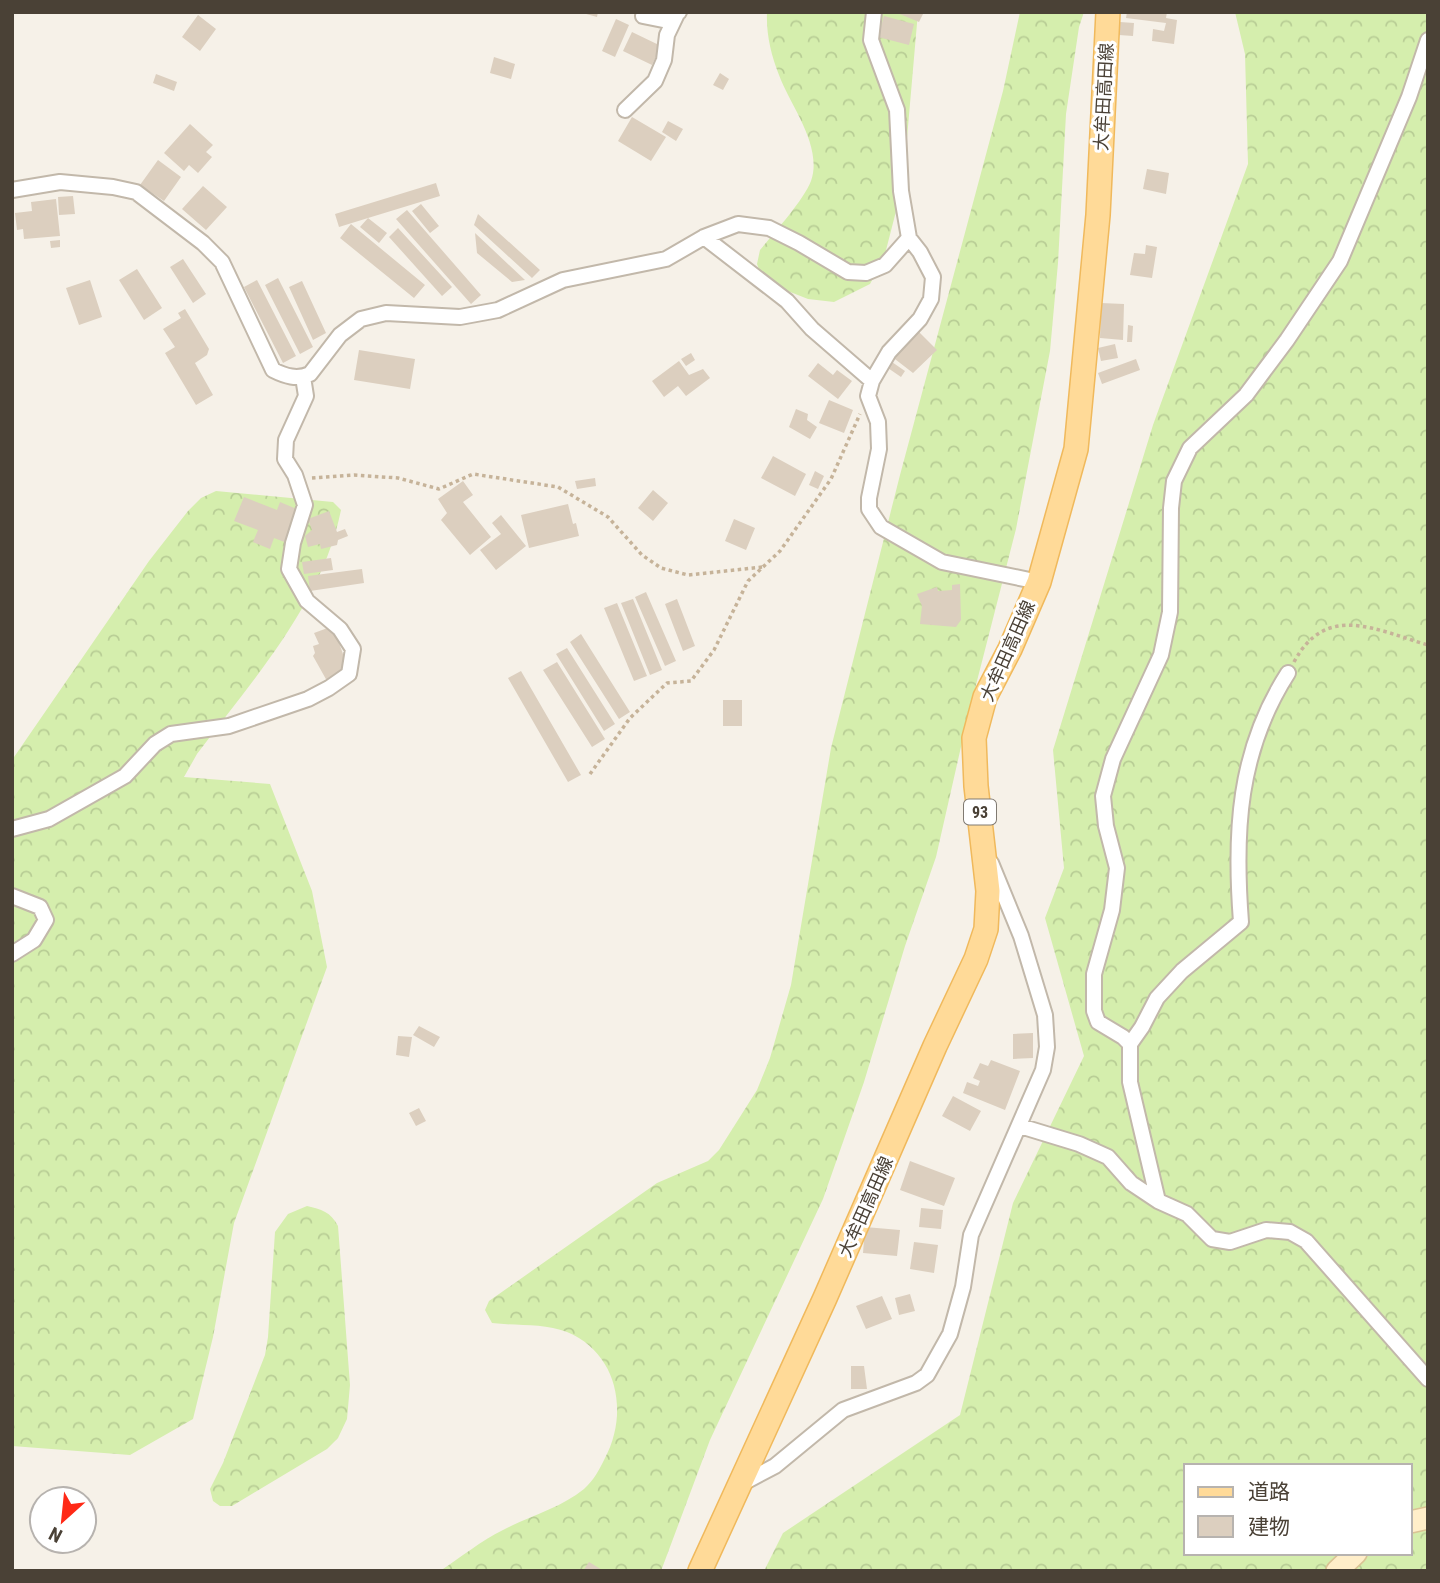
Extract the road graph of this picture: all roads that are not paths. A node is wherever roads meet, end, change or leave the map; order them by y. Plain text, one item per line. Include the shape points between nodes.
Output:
1 (874, 12) edge
2 (1108, 12) edge
3 (678, 13) edge
4 (643, 16) dead end
5 (1428, 40) edge
6 (625, 110) dead end
7 (12, 190) edge
8 (704, 237) junction
9 (909, 238) junction
10 (303, 377) junction
11 (872, 381) junction
12 (1039, 582) junction
13 (1288, 673) road end
14 (12, 829) edge
15 (984, 846) junction
16 (12, 896) edge
17 (12, 954) edge
18 (1130, 1044) junction
19 (1020, 1126) junction
20 (1158, 1201) junction
21 (1428, 1379) edge
22 (740, 1485) junction
23 (1354, 1555) edge
24 (700, 1571) edge
25 (1337, 1571) edge

1 - 9 street via 871,40 897,110 901,191
2 - 12 main road, 大牟田高田線 / 93 via 1098,215 1076,449
3 - 4 street via 663,20
3 - 6 street via 654,81
5 - 18 street via 1340,261 1246,395 1190,448 1174,481 1170,612 1161,654 1113,760 1103,796 1117,868 1112,910 1094,974 1094,1012 1098,1022
7 - 10 street via 60,182 136,192 222,262 273,370
8 - 9 street via 738,224 769,228 848,272 866,273 885,265
8 - 10 street via 666,259 563,280 498,310 460,317 386,313 361,319 340,335
8 - 11 street via 788,301 812,329
9 - 11 street via 933,277 931,299
10 - 14 street via 306,396 286,440 285,458 305,505 289,569 307,601 340,629 353,649 349,674 308,699 229,726 171,734 125,776 48,819
11 - 12 street via 867,396 878,422 879,449 869,509 881,527 942,562
12 - 15 main road, 大牟田高田線 / 93 via 985,696 974,738
13 - 18 street via 1253,743 1242,796 1237,879 1241,922 1173,980
15 - 19 street via 1017,927 1045,1015 1043,1070
15 - 22 main road, 大牟田高田線 / 93 via 987,916 976,959
16 - 17 street via 40,907 46,920 34,940
18 - 20 street via 1130,1082
19 - 20 street via 1108,1157 1131,1183
19 - 22 street via 971,1236 950,1334 927,1375 843,1410 775,1466
20 - 21 street via 1187,1214 1212,1240 1230,1242 1266,1230 1290,1232 1306,1241
22 - 24 main road, 大牟田高田線 / 93
23 - 25 street

